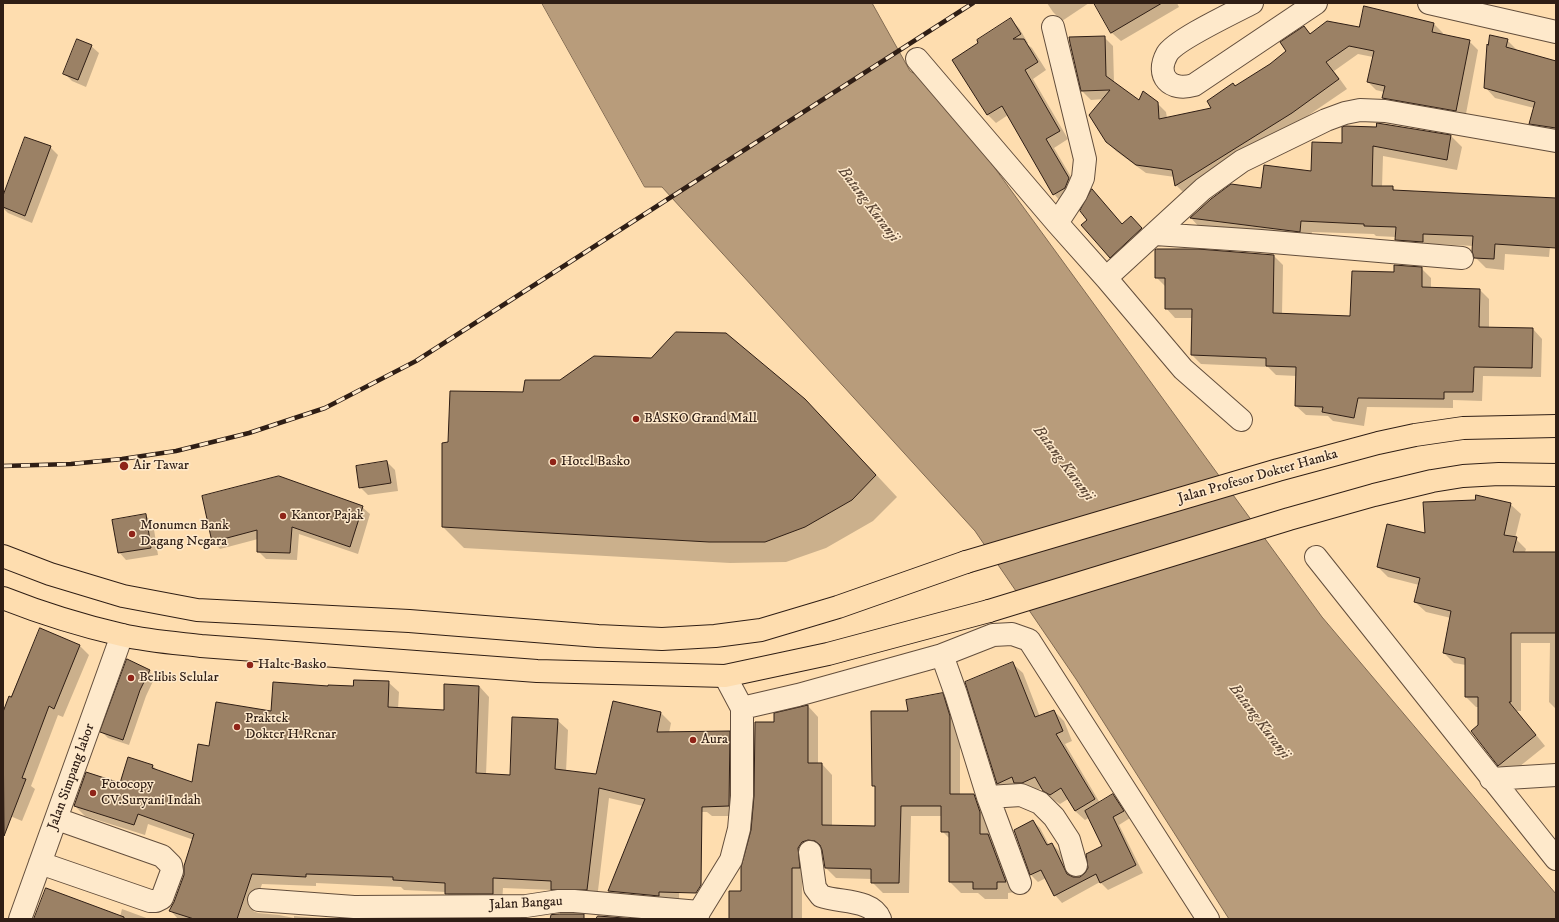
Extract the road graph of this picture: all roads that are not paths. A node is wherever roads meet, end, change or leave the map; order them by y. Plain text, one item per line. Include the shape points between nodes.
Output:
1 (1252, 3) edge
2 (1316, 3) edge
3 (1429, 3) edge
4 (1053, 28) dead end
5 (1556, 32) edge
6 (917, 59) dead end
7 (1556, 142) edge
8 (1057, 223) junction
9 (1155, 234) junction
10 (1462, 258) dead end
11 (1106, 278) junction
12 (1241, 420) dead end
13 (1556, 426) edge
14 (1556, 475) edge
15 (3, 556) edge
16 (1316, 557) dead end
17 (3, 598) edge
18 (122, 635) junction
19 (942, 655) junction
20 (725, 676) junction
21 (742, 708) junction
22 (1556, 776) edge
23 (1491, 779) junction
24 (988, 798) junction
25 (57, 819) junction
26 (810, 852) dead end
27 (1556, 859) edge
28 (40, 863) junction
29 (1076, 865) dead end
30 (1020, 883) dead end
31 (259, 900) dead end
32 (354, 913) edge
33 (525, 913) edge
34 (698, 916) edge
35 (20, 919) edge
36 (880, 919) edge
37 (1208, 919) edge

1 - 2 street via 1186,38 1169,51 1163,66 1165,80 1180,87 1194,85
3 - 5 street
4 - 8 street via 1085,159 1083,178 1076,194
6 - 8 street
7 - 9 street via 1385,111 1352,110 1326,120 1242,162 1203,189
8 - 11 street
9 - 10 street
9 - 11 street
11 - 12 street via 1182,369
13 - 15 main road, Jalan Profesor Dokter Hamka via 1463,428 1378,443 966,562 838,607 761,630 715,636 662,639 598,636 409,621 197,610 123,596 50,574
14 - 20 main road via 1463,476 1374,495 989,612 836,653
16 - 23 street
17 - 18 main road via 31,609
18 - 20 main road via 201,646 537,671
18 - 25 street, Jalan Simpang labor
19 - 21 street
19 - 24 street
19 - 37 street via 993,635 1012,634 1029,640
20 - 21 street
21 - 34 street via 742,796 739,829 731,860
22 - 23 street
23 - 27 street
24 - 29 street via 1021,795 1040,802 1054,817 1069,840
24 - 30 street
25 - 28 street, Jalan Simpang labor
25 - 28 street via 162,856 171,865 172,871 162,898 150,901
26 - 36 street via 816,888 821,896 872,908
28 - 35 street, Jalan Simpang labor
31 - 32 street, Jalan Bangau
32 - 33 street, Jalan Bangau
33 - 34 street, Jalan Bangau via 559,901

